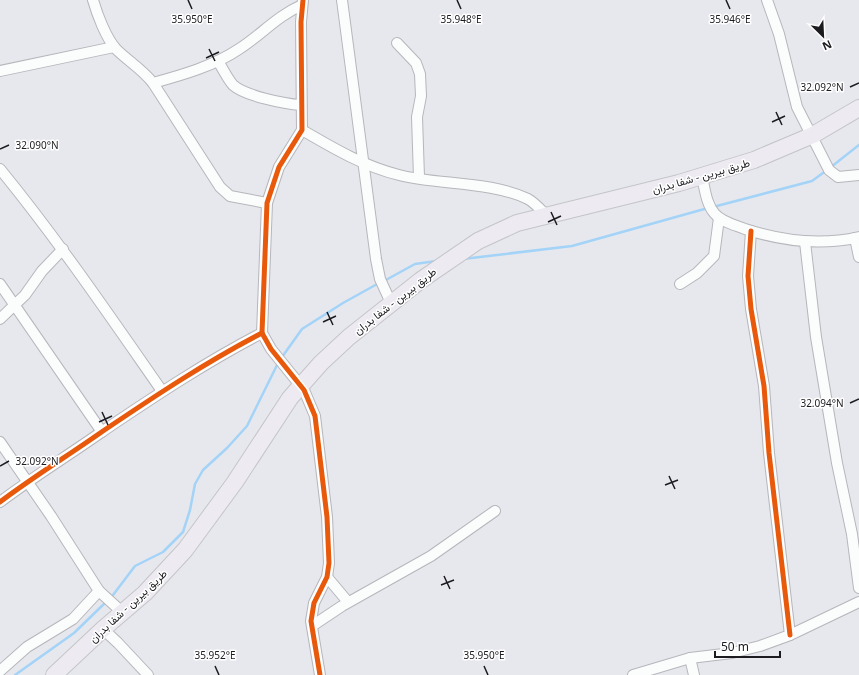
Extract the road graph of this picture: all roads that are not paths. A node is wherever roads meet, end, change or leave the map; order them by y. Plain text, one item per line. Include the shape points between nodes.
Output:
1 (94, 0) edge
2 (342, 0) edge
3 (768, 0) edge
4 (303, 3) edge
5 (397, 43) dead end
6 (114, 48) junction
7 (218, 61) junction
8 (0, 71) edge
9 (153, 83) junction
10 (301, 105) junction
11 (859, 108) edge
12 (302, 130) junction
13 (813, 135) junction
14 (364, 163) junction
15 (0, 169) edge
16 (859, 175) edge
17 (419, 177) junction
18 (702, 177) junction
19 (266, 203) junction
20 (546, 215) junction
21 (719, 218) junction
22 (751, 231) junction
23 (857, 237) edge
24 (805, 242) junction
25 (63, 249) junction
26 (859, 257) edge
27 (0, 284) edge
28 (680, 284) dead end
29 (391, 303) junction
30 (15, 305) junction
31 (0, 319) edge
32 (262, 334) junction
33 (300, 386) junction
34 (162, 391) junction
35 (102, 432) junction
36 (0, 442) edge
37 (27, 481) junction
38 (0, 502) edge
39 (495, 511) dead end
40 (327, 577) junction
41 (859, 588) edge
42 (104, 596) junction
43 (348, 602) junction
44 (859, 602) edge
45 (122, 612) junction
46 (312, 626) junction
47 (103, 629) junction
48 (790, 635) junction
49 (690, 658) junction
50 (0, 671) edge
51 (54, 675) edge
52 (148, 675) edge
53 (320, 675) edge
54 (633, 675) edge
55 (694, 675) edge

1 - 6 street via 102,25
2 - 14 street
3 - 13 street via 798,106
4 - 7 street via 277,18 239,49
4 - 10 street
5 - 17 street via 416,63 420,74 421,90 417,117
6 - 8 street
6 - 9 street
7 - 9 street
7 - 10 street via 230,81 239,89
9 - 19 street via 223,190 230,196
10 - 12 street
11 - 13 main road, طريق بيرين - شفا بدران
12 - 14 street
12 - 19 street via 278,167
13 - 16 street via 835,176 842,178
13 - 18 main road, طريق بيرين - شفا بدران via 754,160
14 - 17 street via 399,175
14 - 29 street via 380,279
15 - 25 street
17 - 20 street via 516,195 535,204
18 - 20 main road, طريق بيرين - شفا بدران
18 - 21 street via 711,209
19 - 32 street
20 - 29 main road, طريق بيرين - شفا بدران via 517,223 478,241
21 - 22 street
21 - 28 street via 714,256 697,273
22 - 24 street via 769,237
22 - 48 street via 748,276 751,309 764,386
23 - 24 street
23 - 26 street
24 - 41 street via 816,337 837,463 855,550
25 - 30 street
25 - 34 street
27 - 30 street
29 - 33 main road, طريق بيرين - شفا بدران via 337,347
30 - 31 street
30 - 35 street
32 - 33 street
32 - 34 street via 220,355
33 - 40 street via 309,399 318,436 329,542
33 - 45 main road, طريق بيرين - شفا بدران via 198,534 145,593
34 - 35 street
35 - 37 street
36 - 37 street
37 - 38 street
37 - 42 street
39 - 43 street via 431,556
40 - 43 street
40 - 46 street via 314,603
42 - 45 street
42 - 50 street via 73,619 27,647
43 - 46 street
44 - 48 street
45 - 47 main road, طريق بيرين - شفا بدران
46 - 53 street
47 - 51 main road, طريق بيرين - شفا بدران
47 - 52 street
48 - 49 street via 746,650
49 - 54 street
49 - 55 street

